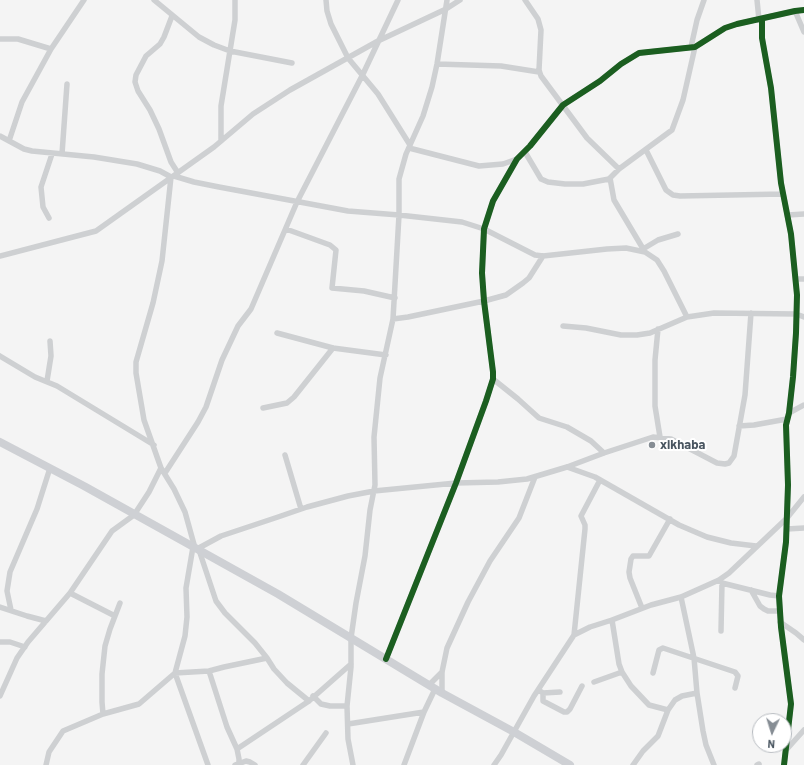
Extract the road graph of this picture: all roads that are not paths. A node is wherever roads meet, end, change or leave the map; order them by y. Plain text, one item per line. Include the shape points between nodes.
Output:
1 (84, 0) edge
2 (154, 0) edge
3 (235, 0) edge
4 (326, 0) edge
5 (398, 0) edge
6 (447, 0) edge
7 (460, 0) edge
8 (525, 0) edge
9 (704, 0) edge
10 (757, 0) edge
11 (446, 9) junction
12 (804, 10) edge
13 (795, 11) junction
14 (172, 16) junction
15 (761, 19) junction
16 (804, 32) edge
17 (0, 39) edge
18 (378, 41) junction
19 (693, 47) junction
20 (51, 49) junction
21 (230, 51) junction
22 (348, 58) junction
23 (292, 63) dead end
24 (437, 64) junction
25 (539, 72) junction
26 (363, 74) junction
27 (66, 84) dead end
28 (563, 105) junction
29 (0, 136) edge
30 (9, 141) junction
31 (221, 141) junction
32 (410, 146) junction
33 (646, 150) junction
34 (525, 152) junction
35 (52, 154) junction
36 (62, 154) junction
37 (517, 159) junction
38 (619, 170) junction
39 (174, 175) junction
40 (610, 178) junction
41 (783, 194) junction
42 (297, 202) junction
43 (804, 214) edge
44 (400, 215) junction
45 (788, 215) junction
46 (49, 218) dead end
47 (286, 229) junction
48 (484, 229) junction
49 (678, 234) dead end
50 (644, 250) junction
51 (0, 256) edge
52 (543, 256) junction
53 (796, 279) junction
54 (804, 279) edge
55 (395, 298) junction
56 (484, 301) junction
57 (751, 314) junction
58 (796, 314) junction
59 (804, 316) edge
60 (686, 317) junction
61 (393, 318) junction
62 (563, 326) dead end
63 (658, 329) junction
64 (277, 333) dead end
65 (50, 341) dead end
66 (333, 348) junction
67 (386, 355) junction
68 (0, 356) edge
69 (493, 379) junction
70 (47, 381) junction
71 (804, 405) edge
72 (263, 408) dead end
73 (788, 416) junction
74 (739, 426) junction
75 (660, 438) junction
76 (0, 442) edge
77 (154, 445) junction
78 (604, 453) junction
79 (285, 456) dead end
80 (578, 462) junction
81 (566, 467) junction
82 (50, 468) junction
83 (163, 470) junction
84 (581, 471) junction
85 (535, 477) junction
86 (600, 480) junction
87 (456, 483) junction
88 (374, 491) junction
89 (804, 497) edge
90 (301, 508) junction
91 (134, 515) junction
92 (787, 518) junction
93 (670, 519) junction
94 (804, 528) edge
95 (787, 529) junction
96 (756, 546) junction
97 (196, 548) junction
98 (721, 581) junction
99 (751, 590) junction
100 (70, 593) junction
101 (779, 596) junction
102 (681, 597) junction
103 (120, 603) dead end
104 (0, 607) edge
105 (642, 608) junction
106 (11, 610) junction
107 (779, 612) junction
108 (115, 616) junction
109 (612, 620) junction
110 (46, 621) junction
111 (780, 622) junction
112 (721, 631) dead end
113 (574, 635) junction
114 (351, 638) junction
115 (804, 640) edge
116 (0, 642) edge
117 (25, 647) junction
118 (267, 658) junction
119 (694, 658) junction
120 (386, 659) junction
121 (351, 664) junction
122 (209, 671) junction
123 (442, 672) junction
124 (622, 672) junction
125 (175, 673) junction
126 (653, 673) dead end
127 (594, 682) dead end
128 (582, 686) dead end
129 (735, 688) dead end
130 (435, 689) junction
131 (541, 691) junction
132 (560, 692) dead end
133 (697, 693) junction
134 (0, 696) edge
135 (313, 696) junction
136 (308, 701) junction
137 (347, 706) junction
138 (668, 710) junction
139 (424, 712) junction
140 (790, 713) edge
141 (103, 714) junction
142 (348, 724) junction
143 (804, 730) edge
144 (514, 732) junction
145 (326, 733) dead end
146 (792, 743) edge
147 (237, 749) junction
148 (786, 753) edge
149 (237, 764) edge
150 (46, 765) edge
151 (208, 765) edge
152 (255, 765) edge
153 (303, 765) edge
154 (353, 765) edge
155 (404, 765) edge
156 (494, 765) edge
157 (570, 765) edge
158 (633, 765) edge
159 (714, 765) edge
160 (784, 765) edge

1 - 20 street
2 - 14 street
3 - 21 street
4 - 22 street via 331,24
5 - 18 street
6 - 11 street
7 - 11 street
8 - 25 street via 538,19 541,30
9 - 19 street via 697,20
10 - 15 street
11 - 18 street
11 - 24 street
12 - 13 street
13 - 15 street
13 - 16 street
14 - 21 street via 199,37
14 - 39 street via 164,37 146,56 135,82 159,129
15 - 19 street via 725,28
15 - 41 street
17 - 20 street via 18,39
18 - 22 street
18 - 26 street
19 - 28 street via 639,53
19 - 33 street via 683,100 675,126
20 - 30 street via 22,102
21 - 23 street
21 - 31 street via 221,106
22 - 26 street
22 - 31 street via 259,110
24 - 25 street via 501,66
24 - 32 street via 423,116
25 - 28 street
26 - 32 street
26 - 42 street
27 - 36 street
28 - 34 street
28 - 38 street via 587,138
29 - 30 street
30 - 35 street via 24,149
31 - 39 street
32 - 37 street via 479,166 503,164
32 - 44 street via 399,179
33 - 38 street
33 - 41 street via 666,190 673,195
34 - 37 street
34 - 40 street via 541,179 548,182 583,184
35 - 36 street
35 - 46 street via 41,187 43,207
36 - 39 street via 137,164
37 - 48 street via 493,202
38 - 40 street
39 - 42 street via 194,182
39 - 51 street via 96,231
39 - 77 street via 162,261 136,367 143,414
40 - 50 street via 614,200
41 - 45 street
42 - 44 street via 354,212
42 - 47 street
43 - 45 street
44 - 48 street via 462,222
44 - 55 street
45 - 53 street
47 - 55 street via 330,245 336,250 332,288 364,291
47 - 83 street via 251,309 238,326 222,360 206,407
48 - 52 street via 526,252
48 - 56 street
49 - 50 street via 658,240
50 - 52 street via 607,249
50 - 60 street via 657,260 664,271
52 - 56 street via 523,283 506,294
53 - 54 street
53 - 58 street
55 - 61 street
56 - 61 street
56 - 69 street
57 - 58 street
57 - 60 street via 714,313
57 - 74 street via 745,395
58 - 59 street
58 - 73 street
60 - 63 street
61 - 67 street
62 - 63 street via 637,336
63 - 75 street via 655,406
64 - 66 street
65 - 70 street via 51,356
66 - 67 street
66 - 72 street via 294,397 287,403
67 - 88 street via 376,410
68 - 70 street via 35,377
69 - 78 street via 539,418 567,426
69 - 87 street
70 - 77 street
71 - 73 street
73 - 74 street via 754,425
73 - 92 street via 785,439
74 - 75 street via 734,456 731,462 725,464 717,463 671,439
75 - 78 street via 649,438
76 - 82 street
77 - 83 street
78 - 80 street
79 - 90 street
80 - 81 street
80 - 84 street
81 - 84 street
81 - 85 street
82 - 91 street
82 - 106 street via 37,509 10,572 7,591
83 - 91 street
83 - 97 street via 185,512
84 - 86 street
85 - 87 street via 498,482
85 - 123 street via 519,518 490,562 459,621 447,648
86 - 93 street
86 - 113 street via 581,516 585,529
87 - 88 street
87 - 120 street
88 - 90 street
88 - 114 street
89 - 92 street
90 - 97 street via 221,536
91 - 97 street
91 - 100 street via 112,531
92 - 95 street
92 - 96 street
93 - 96 street via 707,537
93 - 105 street via 650,556 633,556 631,559 630,578
94 - 95 street
95 - 101 street
96 - 98 street
97 - 114 street
97 - 118 street via 216,601
97 - 125 street via 186,588 185,636
98 - 99 street
98 - 102 street
98 - 112 street
99 - 101 street
99 - 107 street via 760,606 768,611
100 - 108 street
100 - 110 street
101 - 107 street
102 - 105 street
102 - 119 street
103 - 108 street
104 - 106 street
105 - 109 street
106 - 110 street
107 - 111 street
108 - 141 street via 105,646 103,662
109 - 113 street
109 - 124 street
110 - 117 street
111 - 115 street
111 - 140 street
113 - 131 street
114 - 120 street
114 - 121 street
116 - 117 street
117 - 134 street via 17,658
118 - 122 street
118 - 136 street via 287,683
119 - 126 street via 660,648
119 - 129 street via 737,674
119 - 133 street
120 - 130 street
121 - 135 street
121 - 137 street
122 - 125 street
122 - 147 street
123 - 130 street
123 - 130 street
124 - 127 street
124 - 138 street via 649,705
125 - 141 street via 139,704
125 - 151 street
128 - 131 street via 567,712 543,701
130 - 139 street
130 - 144 street
131 - 132 street
131 - 144 street via 523,714
133 - 138 street via 675,700
133 - 159 street via 704,738
135 - 136 street
135 - 137 street via 321,704
136 - 147 street
137 - 142 street
138 - 158 street via 658,736
139 - 142 street
139 - 155 street
141 - 150 street via 63,732 49,752
142 - 154 street
143 - 146 street
144 - 156 street
144 - 157 street
145 - 153 street
147 - 149 street
148 - 160 street
149 - 152 street via 250,762

